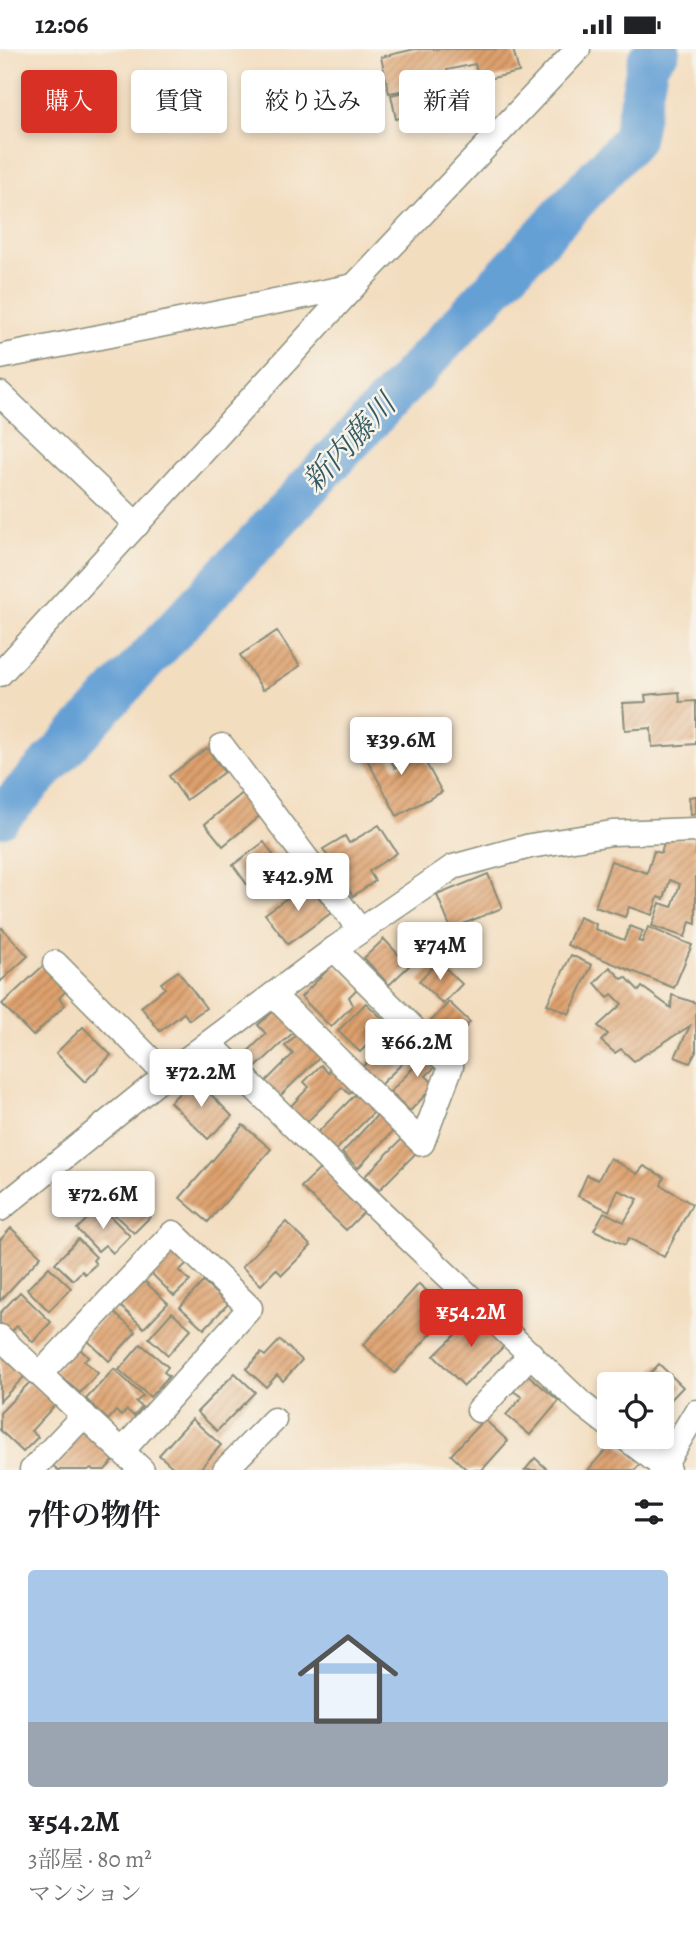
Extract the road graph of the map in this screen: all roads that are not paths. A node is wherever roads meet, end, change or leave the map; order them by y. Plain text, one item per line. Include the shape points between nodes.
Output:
1 (578, 49) edge
2 (355, 286) junction
3 (0, 357) edge
4 (0, 394) edge
5 (137, 525) junction
6 (0, 674) edge
7 (222, 746) dead end
8 (696, 830) edge
9 (360, 930) junction
10 (334, 949) junction
11 (55, 963) dead end
12 (272, 995) junction
13 (209, 1043) junction
14 (166, 1075) junction
15 (0, 1209) edge
16 (0, 1337) edge
17 (531, 1354) junction
18 (40, 1374) junction
19 (479, 1410) dead end
20 (696, 1412) edge
21 (84, 1415) junction
22 (597, 1416) edge
23 (274, 1420) dead end
24 (639, 1449) edge
25 (122, 1451) junction
26 (664, 1469) edge
27 (32, 1470) edge
28 (142, 1470) edge
29 (225, 1470) edge

1 - 2 street
2 - 3 street
2 - 5 street
4 - 5 street
5 - 6 street
7 - 9 street
8 - 9 street via 612,833 530,846 453,867
9 - 10 street
10 - 12 street
10 - 12 street via 451,1066 422,1143
11 - 14 street
12 - 13 street
13 - 14 street
13 - 17 street
14 - 15 street
16 - 18 street
17 - 19 street
17 - 22 street
18 - 21 street
18 - 25 street via 173,1233 250,1308
20 - 26 street
21 - 25 street
21 - 27 street
23 - 29 street
24 - 26 street
25 - 28 street

